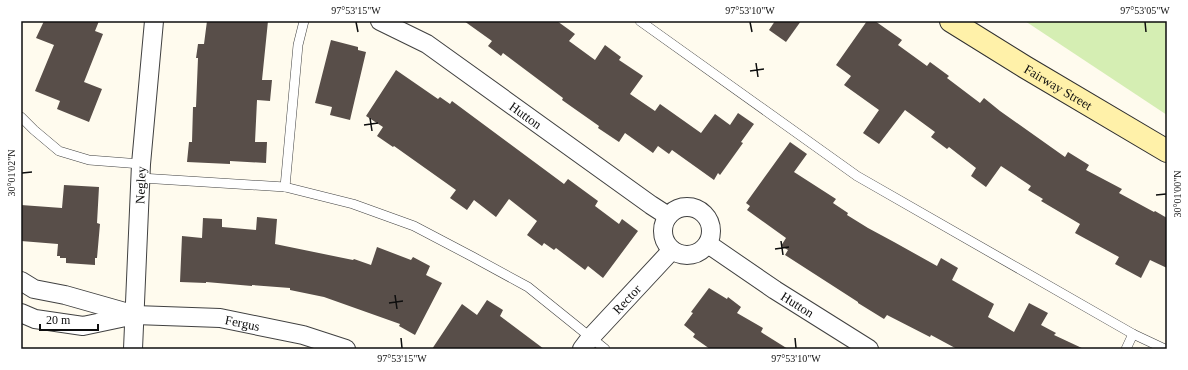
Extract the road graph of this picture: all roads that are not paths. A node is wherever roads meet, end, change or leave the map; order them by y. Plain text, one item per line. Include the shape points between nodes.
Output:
1 (154, 21) edge
2 (304, 21) edge
3 (380, 21) edge
4 (640, 21) edge
5 (951, 21) edge
6 (21, 117) edge
7 (1167, 151) edge
8 (141, 171) junction
9 (285, 187) junction
10 (668, 216) junction
11 (708, 244) junction
12 (672, 250) junction
13 (21, 281) edge
14 (21, 313) edge
15 (135, 315) junction
16 (1133, 334) junction
17 (587, 343) edge
18 (133, 349) edge
19 (346, 349) edge
20 (605, 349) edge
21 (869, 349) edge
22 (1126, 349) edge
23 (1165, 349) edge

1 - 8 street, Negley
2 - 9 lane via 298,45
3 - 10 street, Hutton via 427,44
4 - 16 lane via 857,176
5 - 7 street, Fairway Street
6 - 8 lane via 59,151
8 - 9 lane
8 - 15 street, Negley
9 - 17 lane via 353,204 414,226 473,256 528,287
10 - 11 street via 681,208 697,210 704,214 712,229
10 - 12 street via 663,238
11 - 12 street via 690,255
11 - 21 street, Hutton
12 - 17 street, Rector
13 - 15 street, Fergus via 34,289
14 - 15 street, Fergus via 35,319 83,326
15 - 18 street, Negley
15 - 19 street, Fergus via 220,318 303,335
16 - 22 lane
16 - 23 lane
17 - 20 lane

